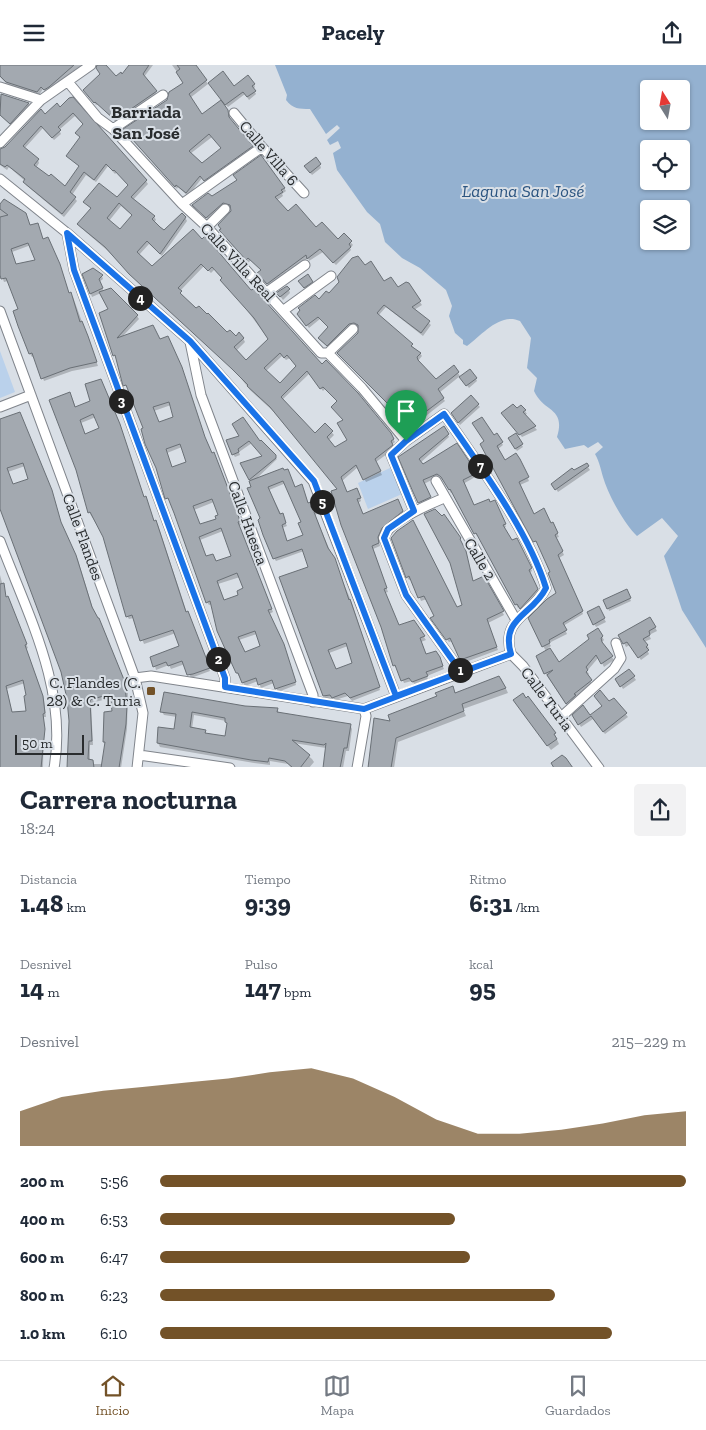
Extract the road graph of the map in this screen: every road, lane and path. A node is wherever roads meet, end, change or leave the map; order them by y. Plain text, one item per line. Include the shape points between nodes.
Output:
1 (91, 65) edge
2 (68, 82) junction
3 (0, 87) edge
4 (163, 95) dead end
5 (41, 100) junction
6 (234, 113) dead end
7 (113, 129) junction
8 (0, 143) edge
9 (262, 147) junction
10 (2, 183) edge
11 (304, 193) dead end
12 (182, 204) junction
13 (225, 209) dead end
14 (207, 227) junction
15 (67, 233) junction
16 (305, 265) dead end
17 (331, 276) dead end
18 (267, 292) junction
19 (0, 311) edge
20 (284, 311) junction
21 (354, 329) dead end
22 (190, 341) junction
23 (328, 353) junction
24 (31, 395) junction
25 (0, 407) edge
26 (406, 441) junction
27 (436, 481) dead end
28 (444, 498) junction
29 (414, 511) junction
30 (0, 541) edge
31 (516, 620) junction
32 (616, 643) dead end
33 (511, 654) junction
34 (461, 672) junction
35 (135, 678) junction
36 (225, 687) junction
37 (396, 696) junction
38 (313, 702) junction
39 (364, 709) junction
40 (561, 717) junction
41 (139, 755) junction
42 (54, 767) edge
43 (137, 767) edge
44 (230, 767) edge
45 (357, 767) edge
46 (599, 767) edge

1 - 2 street
2 - 5 street
2 - 7 street, Calle Villa Real via 98,118
3 - 5 street
4 - 7 street
5 - 8 street
6 - 9 street, Calle Villa 6
7 - 12 street, Calle Villa Real
9 - 11 street, Calle Villa 6
9 - 12 street
10 - 15 street
12 - 14 street, Calle Villa Real
13 - 14 street
14 - 18 street, Calle Villa Real
15 - 22 street
15 - 36 street via 74,270 225,678
16 - 18 street
17 - 20 street
18 - 20 street, Calle Villa Real
19 - 24 street, Calle Flandes
20 - 23 street, Calle Villa Real via 321,353
21 - 23 street
22 - 37 street via 314,481
22 - 38 street, Calle Huesca via 201,395
23 - 26 street, Calle Villa Real via 362,387
24 - 25 street
24 - 35 street, Calle Flandes
26 - 29 street via 391,455
26 - 31 street via 444,414 492,484 539,567 546,588 540,600
27 - 28 street, Calle 2
28 - 29 street
28 - 31 street, Calle 2
29 - 34 street via 388,529 384,538 406,595
30 - 42 street via 49,673 56,709
31 - 33 street via 507,641
32 - 40 street via 621,658 614,669
33 - 34 street, Calle Turia
33 - 40 street, Calle Turia
34 - 37 street, Calle Turia
35 - 36 street, Calle Turia via 151,676
35 - 41 street, Calle Flandes via 143,713
36 - 38 street, Calle Turia
37 - 39 street, Calle Turia
38 - 39 street, Calle Turia
39 - 45 street via 366,716
40 - 46 street, Calle Turia
41 - 43 street, Calle Flandes
41 - 44 street

